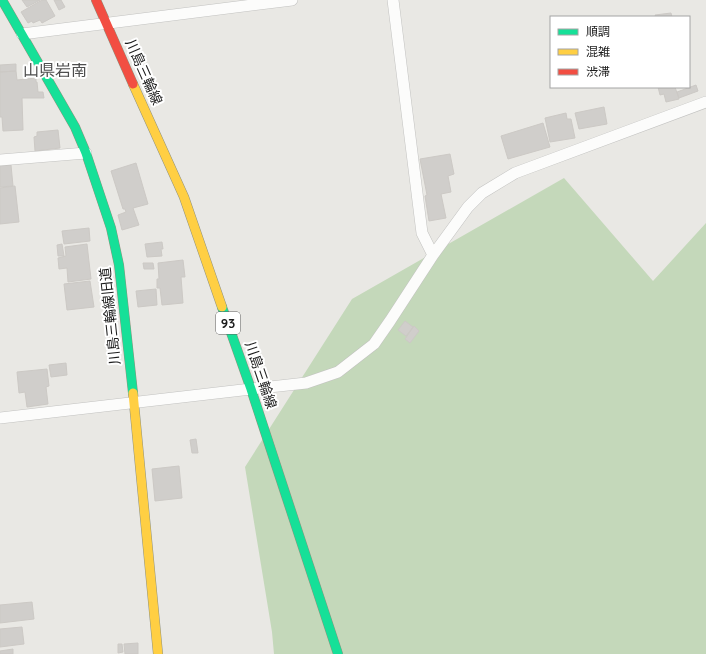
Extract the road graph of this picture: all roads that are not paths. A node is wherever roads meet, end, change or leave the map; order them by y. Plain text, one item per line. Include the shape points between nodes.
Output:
1 (2, 0) edge
2 (96, 0) edge
3 (292, 0) edge
4 (393, 0) edge
5 (106, 23) junction
6 (22, 34) junction
7 (706, 102) edge
8 (86, 153) junction
9 (0, 160) edge
10 (433, 255) junction
11 (251, 388) junction
12 (133, 403) junction
13 (0, 418) edge
14 (158, 654) edge
15 (338, 654) edge

1 - 6 main road, 川島三輪線旧道
2 - 5 main road, 川島三輪線 / 93
3 - 5 street
4 - 10 street via 422,233
5 - 6 street
5 - 11 main road, 川島三輪線 / 93 via 184,196
6 - 8 main road, 川島三輪線旧道 via 75,127
7 - 10 street via 515,173 482,193 468,207
8 - 9 street
8 - 12 main road, 川島三輪線旧道 via 111,228 119,265
10 - 11 street via 374,344 338,372 306,383
11 - 12 street
11 - 15 main road, 川島三輪線 / 93
12 - 13 street
12 - 14 main road, 川島三輪線旧道

